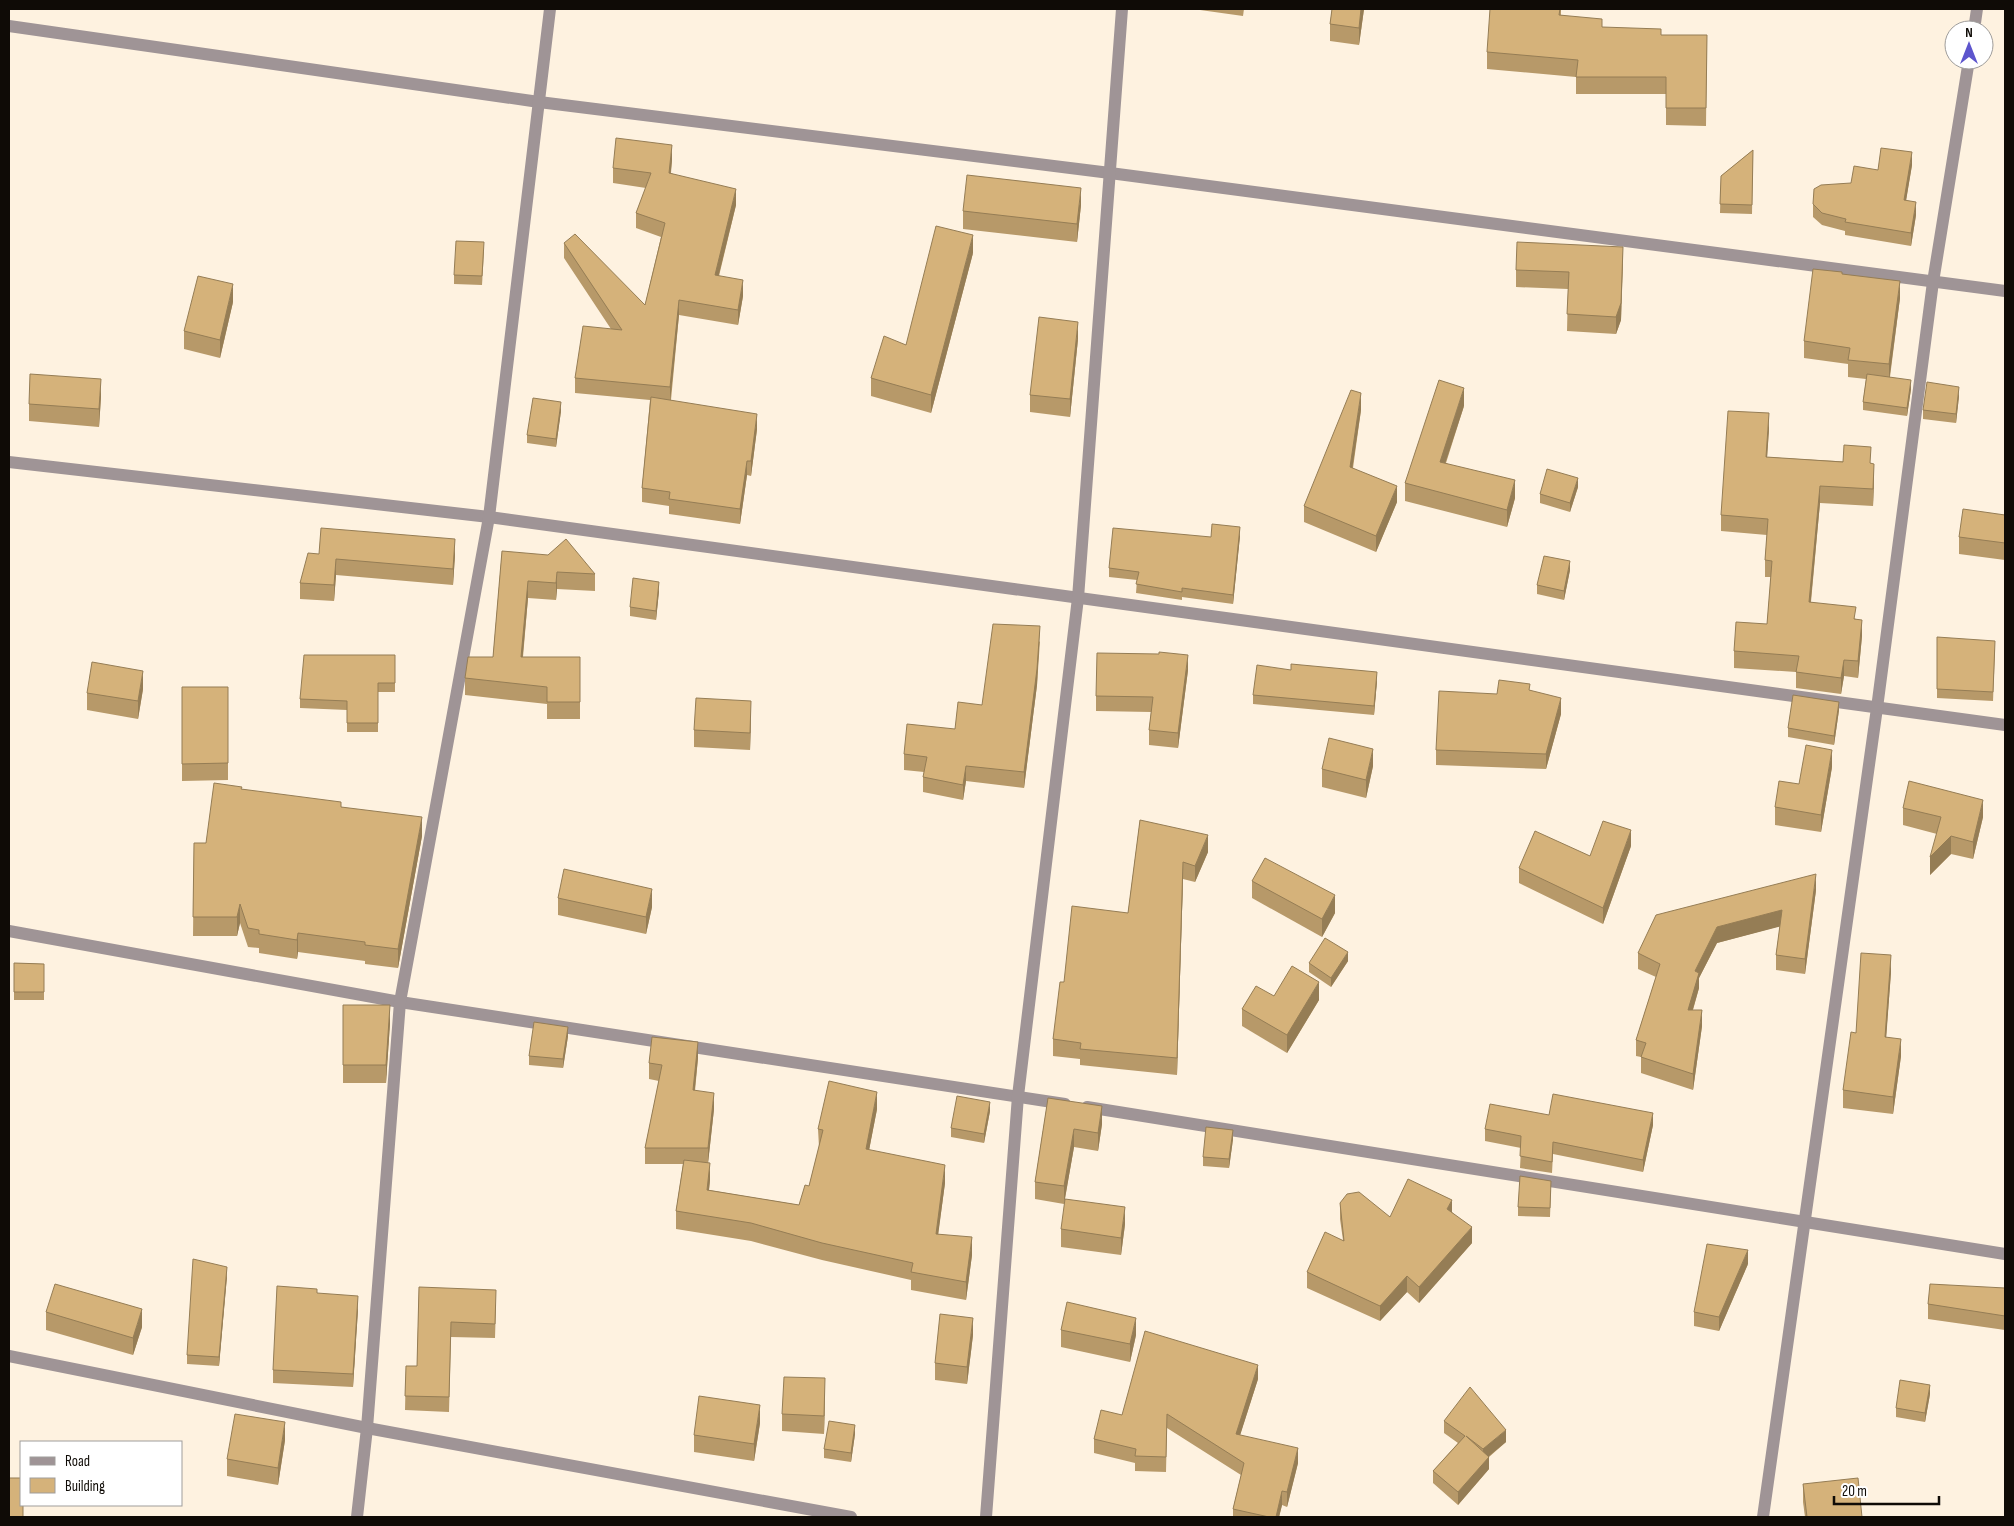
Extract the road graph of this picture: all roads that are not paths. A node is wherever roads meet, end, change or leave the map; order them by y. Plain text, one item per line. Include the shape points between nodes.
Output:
1 (550, 9) edge
2 (1122, 9) edge
3 (9, 26) edge
4 (1967, 70) edge
5 (540, 102) junction
6 (1110, 173) junction
7 (1933, 282) junction
8 (2005, 291) edge
9 (9, 462) edge
10 (489, 517) junction
11 (1078, 598) junction
12 (1877, 708) junction
13 (2005, 725) edge
14 (9, 931) edge
15 (400, 1002) junction
16 (1018, 1096) junction
17 (1804, 1224) junction
18 (2005, 1254) edge
19 (9, 1356) edge
20 (367, 1428) junction
21 (357, 1517) edge
22 (851, 1517) edge
23 (986, 1517) edge
24 (1763, 1517) edge

1 - 5 street
2 - 6 street
3 - 5 street
4 - 7 street
5 - 6 street
5 - 10 street
6 - 7 street
6 - 11 street
7 - 8 street
7 - 12 street
9 - 10 street
10 - 11 street
10 - 15 street
11 - 12 street
11 - 16 street
12 - 13 street
12 - 17 street
14 - 15 street
15 - 16 street
15 - 20 street
16 - 17 street
16 - 23 street
17 - 18 street
17 - 24 street
19 - 20 street
20 - 21 street
20 - 22 street

